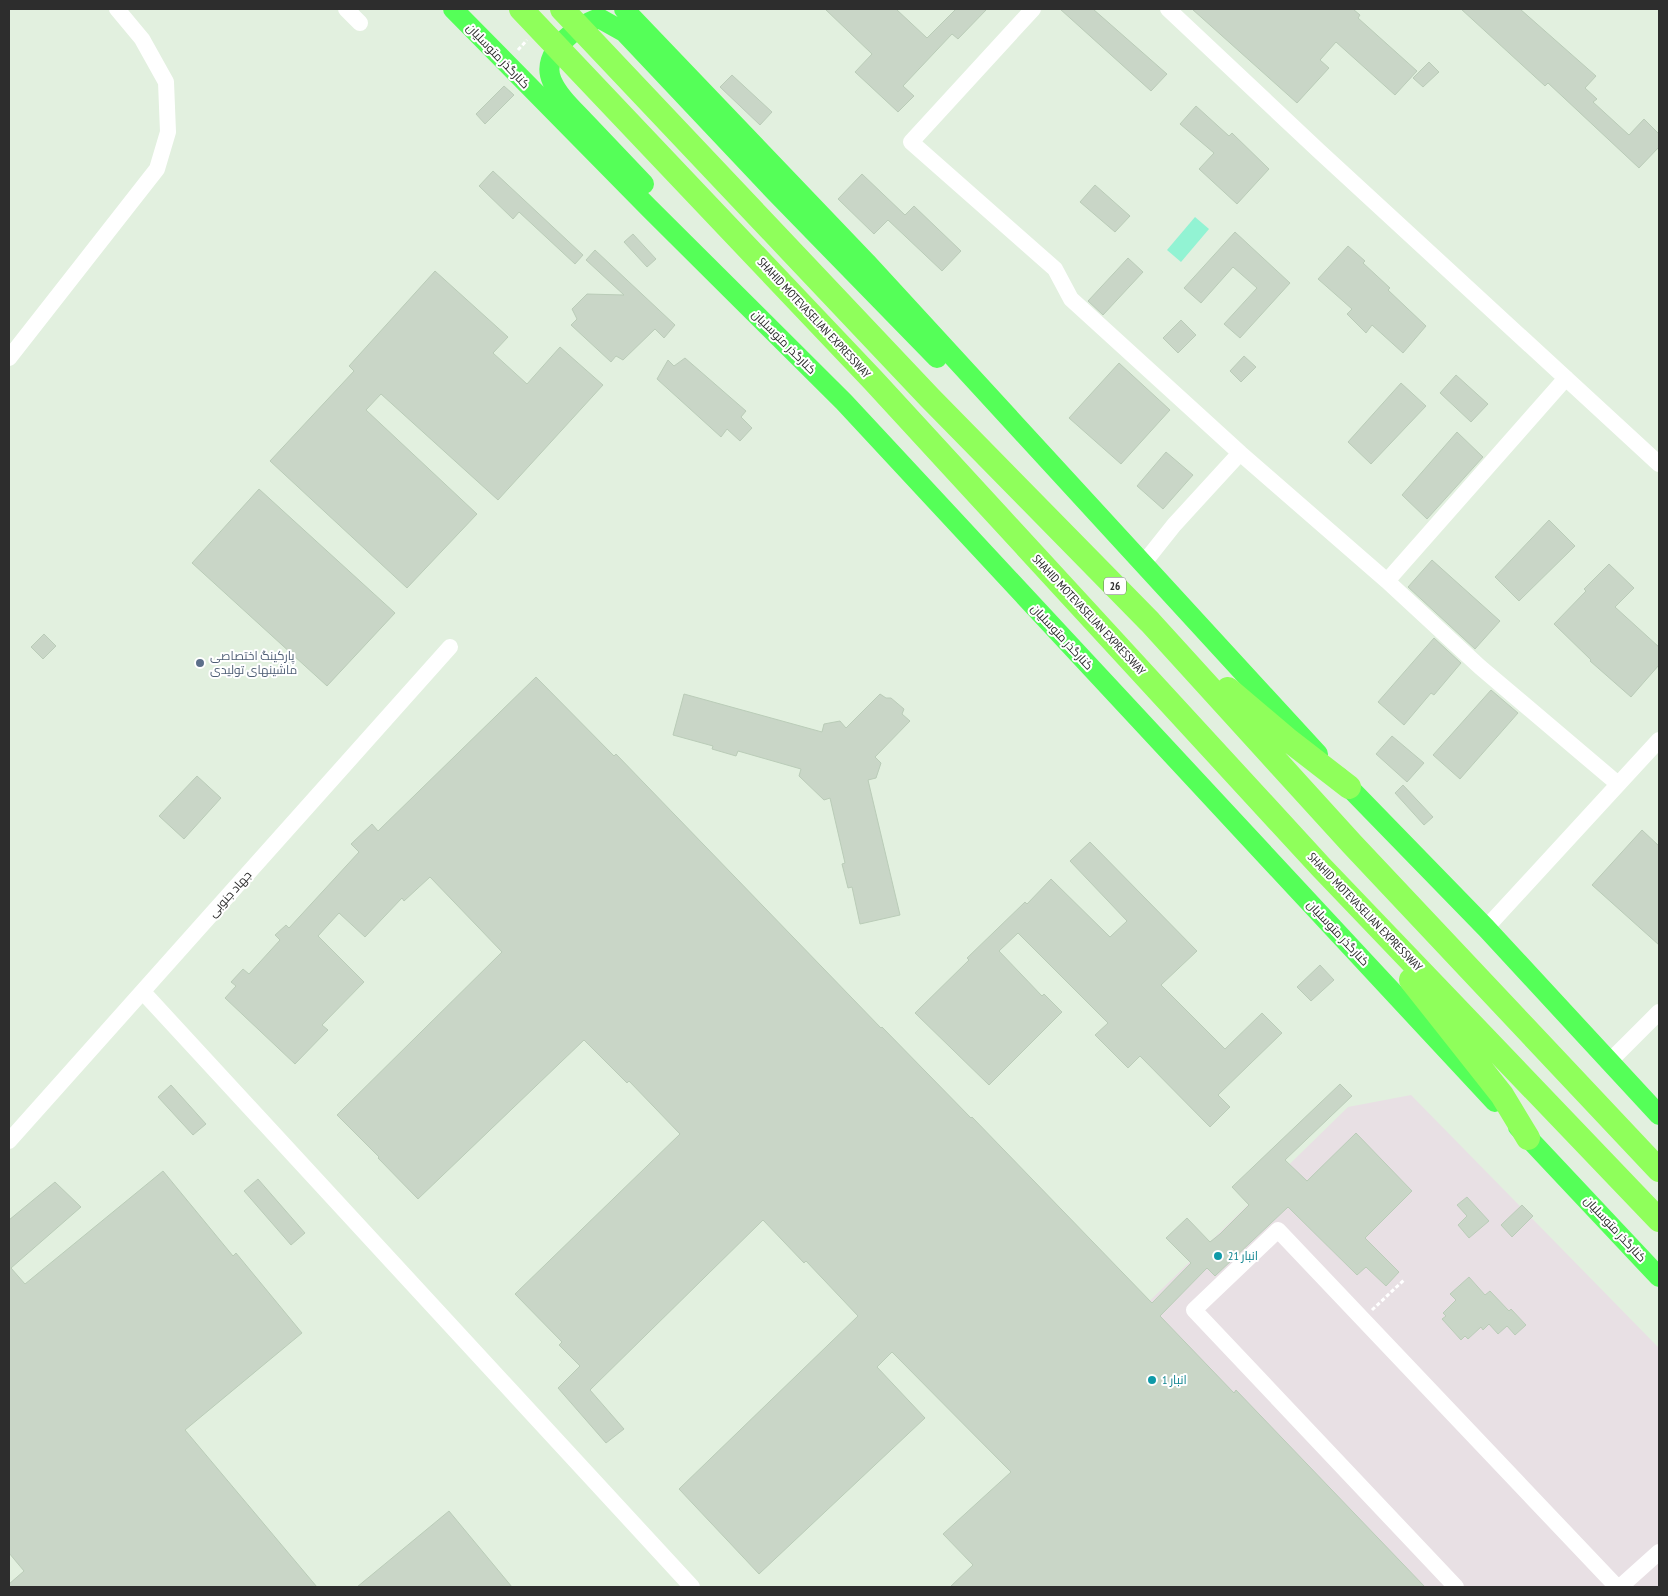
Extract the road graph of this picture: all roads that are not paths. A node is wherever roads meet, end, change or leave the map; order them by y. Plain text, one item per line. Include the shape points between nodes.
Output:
1 (117, 9) edge
2 (346, 9) edge
3 (453, 9) edge
4 (521, 9) edge
5 (562, 9) edge
6 (624, 9) edge
7 (1033, 9) edge
8 (1168, 9) edge
9 (360, 23) dead end
10 (9, 358) edge
11 (1566, 378) junction
12 (830, 388) junction
13 (1042, 451) junction
14 (1240, 453) junction
15 (1659, 464) edge
16 (1143, 564) junction
17 (1387, 581) junction
18 (1150, 622) junction
19 (450, 647) dead end
20 (1659, 740) edge
21 (1618, 784) junction
22 (1349, 787) junction
23 (1321, 867) junction
24 (1486, 928) junction
25 (143, 992) junction
26 (1659, 1012) edge
27 (1610, 1062) junction
28 (1659, 1115) edge
29 (1528, 1138) junction
30 (9, 1140) edge
31 (1659, 1170) edge
32 (1659, 1220) edge
33 (1659, 1277) edge
34 (1659, 1552) edge
35 (692, 1587) edge
36 (1456, 1587) edge
37 (1619, 1587) edge

1 - 10 street via 142,39 166,82 168,132 157,169
2 - 9 street
3 - 12 main road, کنارگذر متوسلیان
4 - 23 highway, SHAHID MOTEVASELIAN EXPRESSWAY via 873,380
5 - 18 highway, 26 via 930,398
6 - 13 main road via 867,262
7 - 14 street via 911,142 1055,268 1071,298
8 - 11 street
11 - 15 street
11 - 17 street
12 - 13 main road via 747,292 565,102 551,80 549,66 568,34 599,18 624,32 976,397
12 - 29 main road, کنارگذر متوسلیان
13 - 16 main road
14 - 16 street
14 - 17 street
16 - 22 main road
17 - 21 street
18 - 22 highway via 1287,739
18 - 31 highway, 26 via 1352,844
19 - 25 street, جهاد جنوبی
20 - 21 street
21 - 24 street
22 - 24 main road
23 - 29 highway via 1502,1095
23 - 32 highway, SHAHID MOTEVASELIAN EXPRESSWAY
24 - 27 main road
25 - 30 street, جهاد جنوبی
25 - 35 street
26 - 27 street
27 - 28 main road
29 - 33 main road, کنارگذر متوسلیان
34 - 37 street
36 - 37 street via 1194,1310 1278,1230

